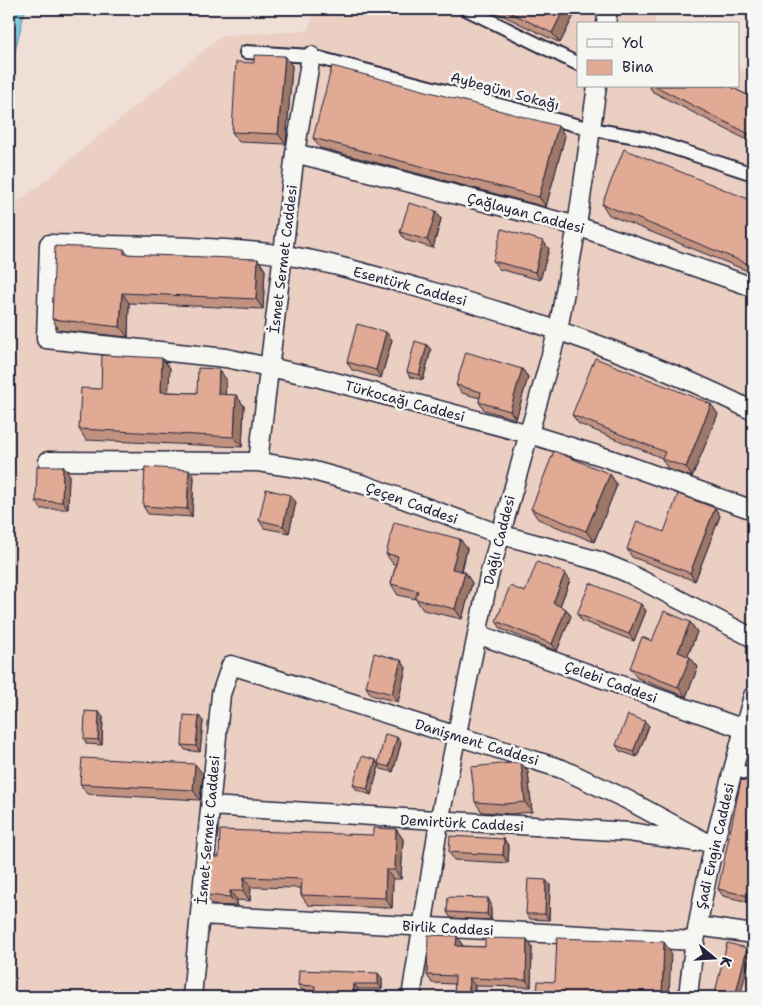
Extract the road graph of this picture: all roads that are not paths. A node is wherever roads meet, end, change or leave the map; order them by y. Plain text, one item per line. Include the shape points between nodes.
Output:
1 (466, 9) edge
2 (608, 9) edge
3 (606, 22) edge
4 (246, 52) dead end
5 (311, 56) junction
6 (577, 64) edge
7 (597, 88) edge
8 (591, 129) junction
9 (295, 153) junction
10 (753, 174) edge
11 (577, 226) junction
12 (284, 255) junction
13 (753, 287) edge
14 (558, 330) junction
15 (46, 339) joint
16 (271, 367) junction
17 (753, 411) edge
18 (529, 434) junction
19 (48, 461) dead end
20 (258, 462) junction
21 (753, 510) edge
22 (499, 534) junction
23 (477, 634) junction
24 (753, 638) edge
25 (231, 665) joint
26 (753, 696) edge
27 (744, 729) junction
28 (456, 736) junction
29 (733, 769) junction
30 (753, 775) edge
31 (211, 806) junction
32 (440, 822) junction
33 (713, 846) junction
34 (200, 915) junction
35 (423, 926) junction
36 (696, 933) junction
37 (753, 934) edge
38 (192, 997) edge
39 (411, 997) edge
40 (688, 997) edge

1 - 6 street
2 - 3 street
4 - 5 street, Aybegüm Sokağı
5 - 8 street, Aybegüm Sokağı
5 - 9 street, İsmet Sermet Caddesi
7 - 8 street, Dağlı Caddesi
8 - 10 street, Aybegüm Sokağı via 650,140
8 - 11 street, Dağlı Caddesi
9 - 11 street, Çağlayan Caddesi
9 - 12 street, İsmet Sermet Caddesi
11 - 13 street, Çağlayan Caddesi
11 - 14 street, Dağlı Caddesi
12 - 14 street, Esentürk Caddesi via 388,280
12 - 15 street, Esentürk Caddesi via 221,249 49,244
12 - 16 street, İsmet Sermet Caddesi
14 - 17 street, Esentürk Caddesi via 659,367
14 - 18 street, Dağlı Caddesi
15 - 16 street, Türkocağı Caddesi via 182,352
16 - 18 street, Türkocağı Caddesi
16 - 20 street, İsmet Sermet Caddesi
18 - 21 street, Türkocağı Caddesi
18 - 22 street, Dağlı Caddesi
19 - 20 street, Çeçen Caddesi
20 - 22 street, Çeçen Caddesi via 310,470 366,486
22 - 23 street, Dağlı Caddesi
22 - 24 street, Çeçen Caddesi via 599,561
23 - 27 street, Çelebi Caddesi
23 - 28 street, Dağlı Caddesi
25 - 28 street, Danişment Caddesi
25 - 31 street, İsmet Sermet Caddesi via 221,694
26 - 27 street, Şadi Engin Caddesi
27 - 29 street, Şadi Engin Caddesi
28 - 32 street, Dağlı Caddesi
28 - 33 street, Danişment Caddesi via 562,769
29 - 30 street
29 - 33 street, Şadi Engin Caddesi
31 - 32 street, Demirtürk Caddesi
31 - 34 street, İsmet Sermet Caddesi
32 - 33 street, Demirtürk Caddesi via 630,832
32 - 35 street, Dağlı Caddesi
33 - 36 street, Şadi Engin Caddesi
34 - 35 street, Birlik Caddesi
34 - 38 street, İsmet Sermet Caddesi
35 - 36 street, Birlik Caddesi
35 - 39 street, Dağlı Caddesi
36 - 37 street, Birlik Caddesi
36 - 40 street, Şadi Engin Caddesi

